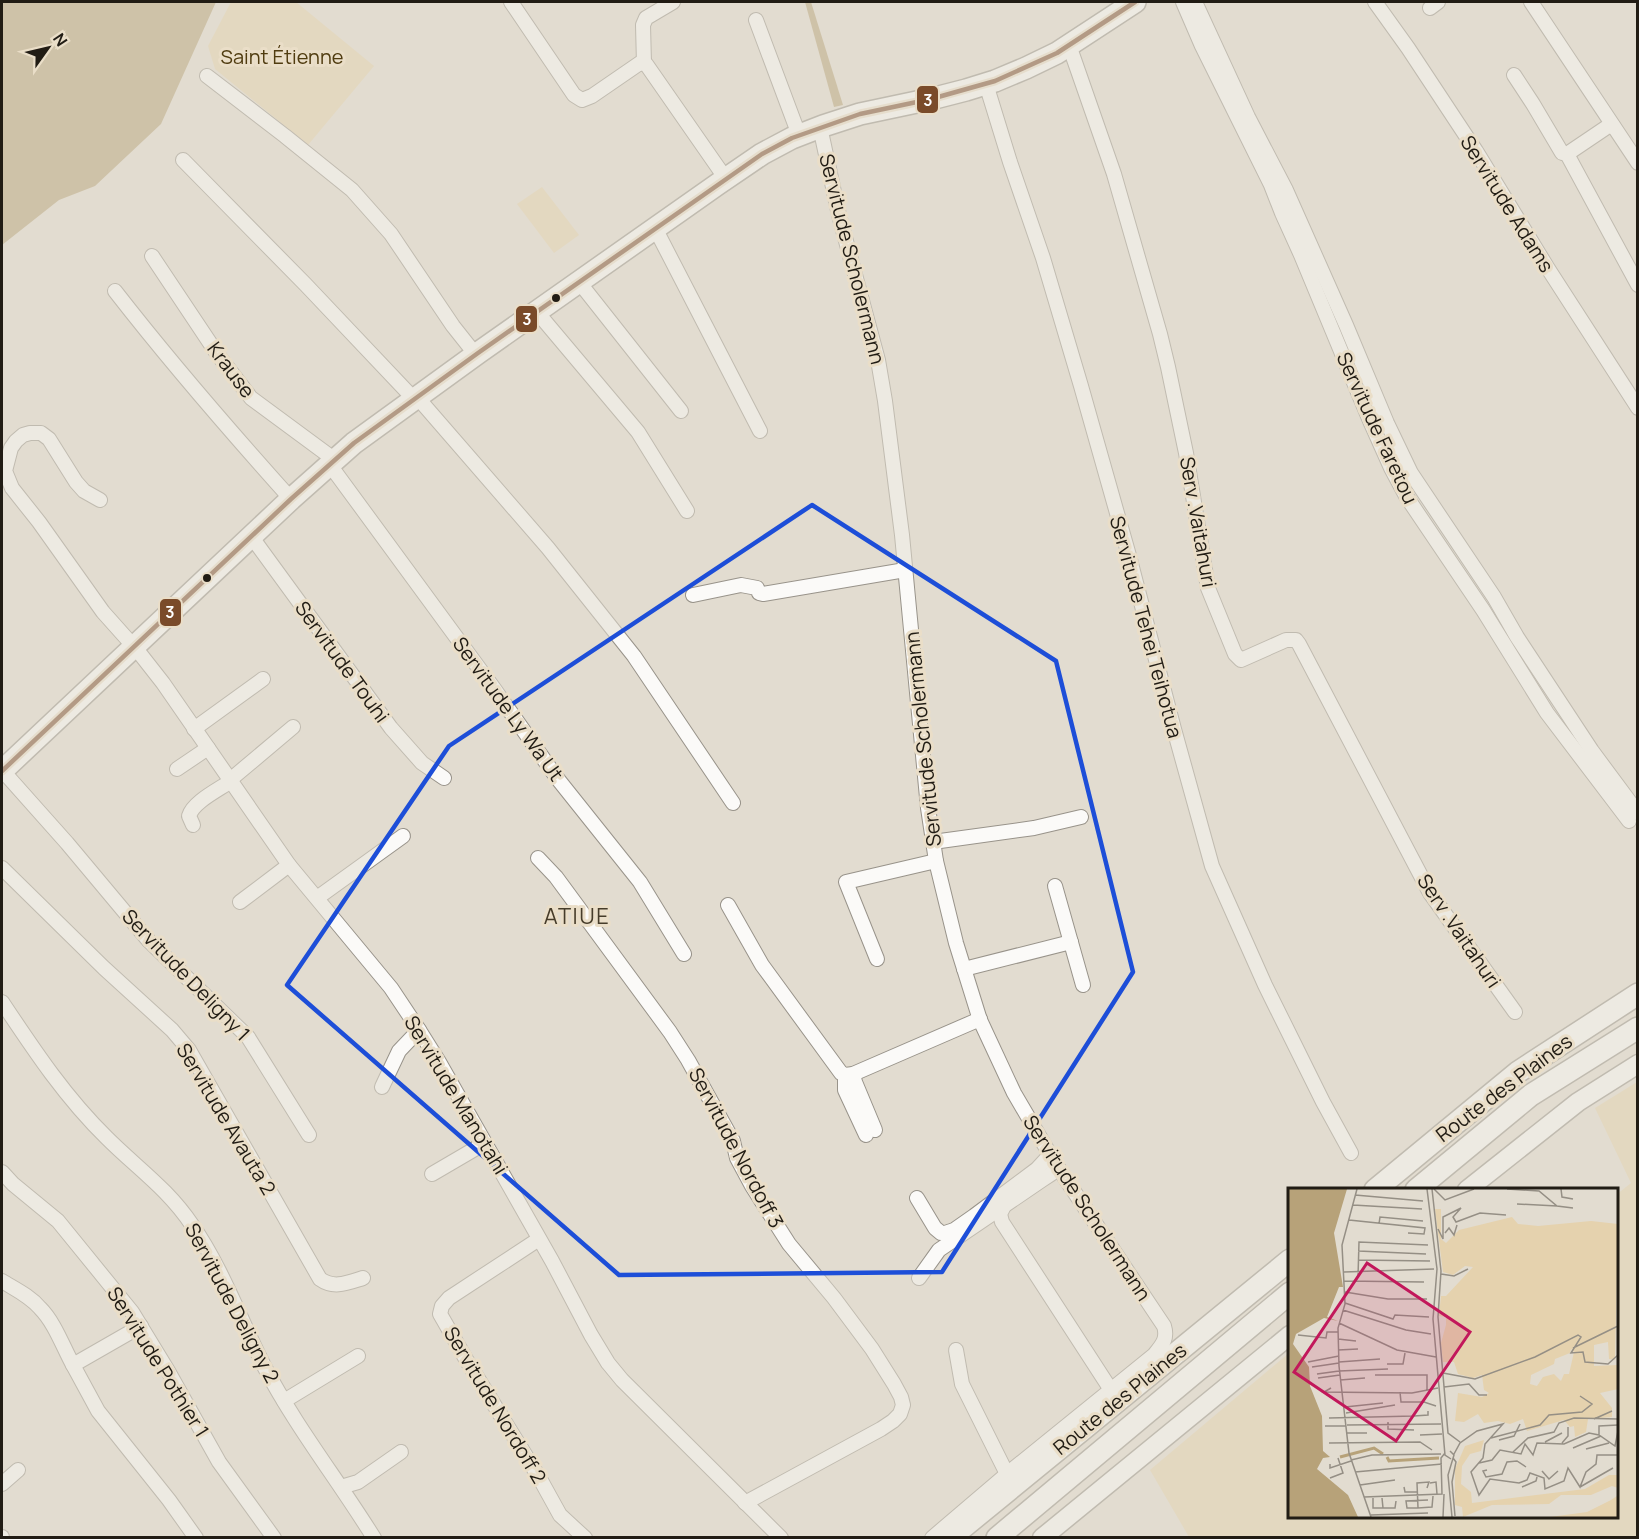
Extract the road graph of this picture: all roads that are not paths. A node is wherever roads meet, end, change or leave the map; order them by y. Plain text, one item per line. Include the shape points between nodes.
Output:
1 (511, 2) edge
2 (673, 2) edge
3 (1135, 2) edge
4 (1183, 2) edge
5 (1195, 2) edge
6 (1375, 2) edge
7 (1531, 2) edge
8 (756, 20) dead end
9 (1068, 45) junction
10 (644, 64) junction
11 (1514, 75) dead end
12 (207, 76) dead end
13 (986, 84) junction
14 (1613, 126) junction
15 (820, 127) junction
16 (799, 135) junction
17 (1567, 154) junction
18 (183, 160) dead end
19 (1638, 163) edge
20 (726, 178) junction
21 (655, 228) junction
22 (264, 231) dead end
23 (152, 256) dead end
24 (579, 282) junction
25 (1638, 285) edge
26 (115, 291) dead end
27 (537, 312) junction
28 (476, 355) junction
29 (417, 397) junction
30 (1638, 408) edge
31 (681, 411) dead end
32 (760, 431) dead end
33 (332, 462) junction
34 (291, 499) junction
35 (100, 500) dead end
36 (687, 511) dead end
37 (251, 536) junction
38 (905, 570) junction
39 (693, 595) dead end
40 (134, 646) junction
41 (263, 679) dead end
42 (294, 728) dead end
43 (194, 729) junction
44 (208, 748) junction
45 (2, 770) edge
46 (177, 770) dead end
47 (444, 778) dead end
48 (230, 781) junction
49 (732, 803) dead end
50 (1081, 817) dead end
51 (1633, 817) edge
52 (194, 825) dead end
53 (403, 836) dead end
54 (933, 842) junction
55 (538, 858) dead end
56 (286, 861) junction
57 (936, 861) junction
58 (2, 868) edge
59 (247, 884) dead end
60 (1055, 886) dead end
61 (317, 898) junction
62 (240, 902) dead end
63 (728, 905) dead end
64 (1071, 942) junction
65 (684, 954) dead end
66 (877, 959) dead end
67 (964, 969) junction
68 (1083, 985) dead end
69 (1638, 994) edge
70 (2, 1002) edge
71 (1515, 1012) dead end
72 (980, 1018) junction
73 (1638, 1028) edge
74 (419, 1030) junction
75 (1638, 1064) edge
76 (849, 1074) junction
77 (382, 1087) dead end
78 (871, 1132) dead end
79 (309, 1135) dead end
80 (484, 1143) junction
81 (1351, 1153) dead end
82 (1054, 1160) junction
83 (2, 1172) edge
84 (432, 1174) dead end
85 (1377, 1188) edge
86 (1418, 1188) edge
87 (1470, 1188) edge
88 (917, 1198) dead end
89 (1003, 1208) junction
90 (539, 1239) junction
91 (1288, 1262) edge
92 (363, 1278) dead end
93 (919, 1278) dead end
94 (2, 1281) edge
95 (1288, 1295) edge
96 (141, 1326) junction
97 (1288, 1337) edge
98 (956, 1350) dead end
99 (358, 1356) dead end
100 (73, 1365) junction
101 (1111, 1390) junction
102 (284, 1401) junction
103 (401, 1452) dead end
104 (18, 1470) dead end
105 (1007, 1474) junction
106 (2, 1484) edge
107 (341, 1487) junction
108 (745, 1503) junction
109 (196, 1538) edge
110 (274, 1538) edge
111 (374, 1538) edge
112 (585, 1538) edge
113 (781, 1538) edge
114 (932, 1538) edge
115 (951, 1538) edge
116 (997, 1538) edge
117 (1042, 1538) edge

1 - 10 street via 574,95 582,100
2 - 10 street via 646,18
3 - 9 main road
4 - 51 street, Servitude Faretou via 1271,185 1370,421 1406,496 1547,713
5 - 51 street, Servitude Faretou via 1286,190 1406,465
6 - 30 street, Servitude Adams via 1476,151
7 - 14 street
8 - 16 street
9 - 13 main road
9 - 71 street, Serv .Vaitahuri via 1114,174 1160,334 1186,453 1208,588 1235,654 1241,660 1286,640 1296,640 1430,893
10 - 20 street
11 - 17 street via 1559,149
12 - 28 street via 352,190 391,234
13 - 15 main road
13 - 81 street, Servitude Tehei Teihotua via 1081,386 1212,866 1265,985
14 - 17 street
14 - 19 street
15 - 16 main road
15 - 38 street, Servitude Scholermann via 878,360
16 - 20 main road
17 - 25 street
18 - 29 street
20 - 21 main road
21 - 24 main road
21 - 32 street
22 - 29 street
23 - 33 street, Krause via 251,398
24 - 27 main road
24 - 31 street
26 - 34 street
27 - 28 main road
27 - 36 street via 638,432
28 - 29 main road
29 - 33 main road
29 - 49 street via 548,548 634,656
33 - 34 main road
33 - 65 street, Servitude Ly Wa Ut via 557,778 640,882
34 - 37 main road
35 - 40 street, Servitude Manotahi via 84,491 49,439 40,433 23,435 11,448 5,471 12,488 103,612
37 - 40 main road
37 - 47 street, Servitude Touhi via 390,728 422,763
38 - 39 street via 763,594 757,588 741,585
38 - 54 street, Servitude Scholermann
40 - 43 street, Servitude Manotahi
40 - 45 main road
41 - 43 street
42 - 48 street
43 - 44 street, Servitude Manotahi
44 - 46 street
44 - 48 street, Servitude Manotahi
45 - 79 street, Servitude Deligny 1 via 149,941 248,1037
48 - 52 street via 190,811
48 - 56 street, Servitude Manotahi
50 - 54 street via 1034,828
53 - 61 street
54 - 57 street, Servitude Scholermann
55 - 108 street, Servitude Nordoff 3 via 670,1032 771,1217 855,1325 901,1397 903,1406 893,1421
56 - 59 street
56 - 61 street, Servitude Manotahi
56 - 62 street
57 - 66 street via 846,882
57 - 67 street, Servitude Scholermann
58 - 92 street, Servitude Avauta 2 via 189,1050 320,1279 337,1286
60 - 64 street
61 - 74 street, Servitude Manotahi via 391,988
63 - 76 street via 762,965 841,1073
64 - 67 street
64 - 68 street
67 - 72 street, Servitude Scholermann
69 - 85 main road, Route des Plaines via 1518,1072
70 - 102 street, Servitude Deligny 2 via 40,1061 81,1111 169,1194 192,1224
72 - 76 street
72 - 82 street, Servitude Scholermann via 1014,1093
73 - 86 main road, Route des Plaines via 1531,1095
74 - 77 street via 399,1051
74 - 80 street, Servitude Manotahi
75 - 87 main road via 1578,1102
76 - 78 street via 845,1090
80 - 84 street
80 - 90 street, Servitude Manotahi
82 - 88 street via 945,1233 935,1228
82 - 89 street via 1051,1174
82 - 101 street, Servitude Scholermann via 1166,1333 1154,1355
83 - 96 street, Servitude Pothier 1 via 58,1221
89 - 93 street via 939,1250
89 - 101 street via 1002,1222
90 - 108 street, Servitude Manotahi via 608,1363
90 - 112 street, Servitude Nordoff 2 via 449,1298 440,1314 560,1515
91 - 115 main road, Route des Plaines
94 - 100 street via 42,1309
95 - 116 main road, Route des Plaines
96 - 100 street
96 - 110 street, Servitude Pothier 1 via 219,1462
97 - 117 main road
98 - 105 street via 962,1384
99 - 102 street
100 - 109 street via 98,1411
101 - 105 street
102 - 107 street, Servitude Deligny 2
103 - 107 street via 358,1482
104 - 106 street
105 - 114 street
107 - 111 street, Servitude Deligny 2
108 - 113 street, Servitude Manotahi

